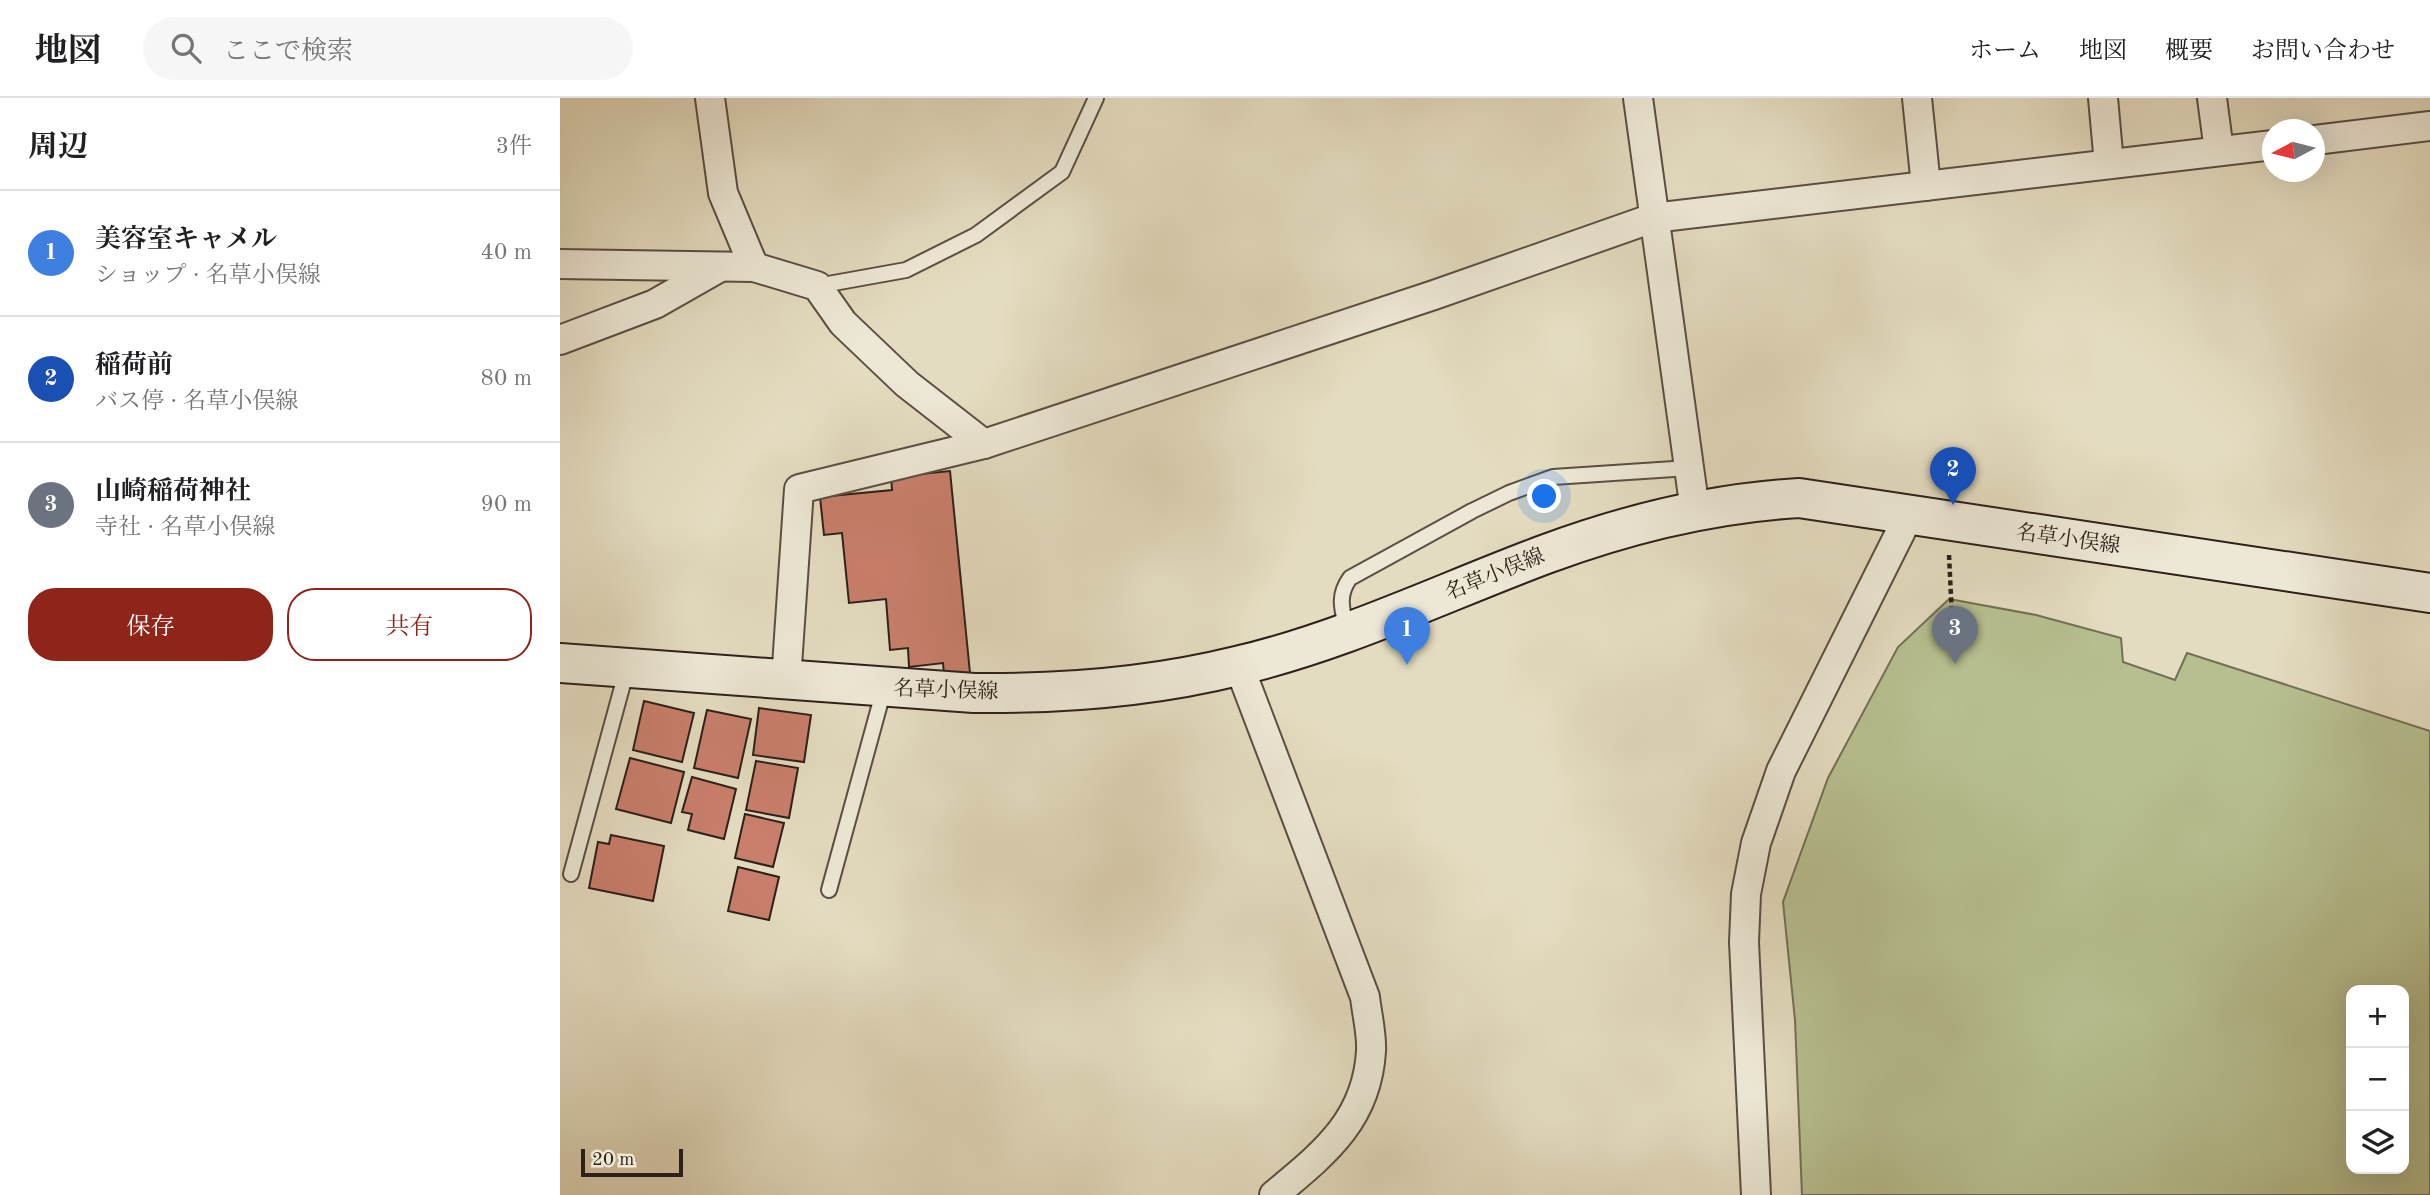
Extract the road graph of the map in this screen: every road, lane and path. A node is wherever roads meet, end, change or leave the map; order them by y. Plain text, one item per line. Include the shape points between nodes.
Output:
1 (710, 98) edge
2 (1096, 98) edge
3 (1638, 98) edge
4 (1917, 98) edge
5 (2103, 98) edge
6 (2212, 98) edge
7 (2430, 127) edge
8 (2325, 139) edge
9 (2262, 146) edge
10 (2219, 151) junction
11 (2109, 164) junction
12 (1926, 186) junction
13 (1653, 218) junction
14 (560, 264) edge
15 (721, 266) junction
16 (754, 267) junction
17 (817, 286) junction
18 (560, 340) edge
19 (984, 444) junction
20 (1689, 468) junction
21 (1695, 511) junction
22 (1907, 514) junction
23 (1948, 523) junction
24 (2430, 593) edge
25 (1347, 631) junction
26 (1952, 638) dead end
27 (560, 663) edge
28 (1239, 666) junction
29 (627, 669) junction
30 (786, 681) junction
31 (884, 688) junction
32 (571, 874) dead end
33 (829, 890) dead end
34 (1274, 1195) edge
35 (1756, 1195) edge

1 - 16 street via 723,193
2 - 17 lane via 1062,172 975,235 906,270
3 - 13 street
4 - 12 street
5 - 11 street
6 - 10 street
7 - 8 street
9 - 10 street
10 - 11 street
11 - 12 street
12 - 13 street
13 - 19 street
13 - 20 street
14 - 15 street
15 - 16 street
15 - 18 street via 655,304
16 - 17 street
17 - 19 street via 843,323 907,384
19 - 30 street via 799,489
20 - 21 street
20 - 25 lane via 1553,477 1509,493 1350,578 1340,604
21 - 22 main road, 名草小俣線 via 1799,498
21 - 25 main road, 名草小俣線 via 1548,553
22 - 23 main road, 名草小俣線
22 - 35 street via 1781,771 1756,843 1746,894 1744,942
23 - 24 main road, 名草小俣線
23 - 26 path
25 - 28 main road, 名草小俣線
27 - 29 main road, 名草小俣線
28 - 31 main road, 名草小俣線 via 1141,683 1028,694
28 - 34 street via 1365,997 1371,1050 1365,1089 1350,1120 1330,1148
29 - 30 main road, 名草小俣線
29 - 32 lane
30 - 31 main road, 名草小俣線
31 - 33 lane

